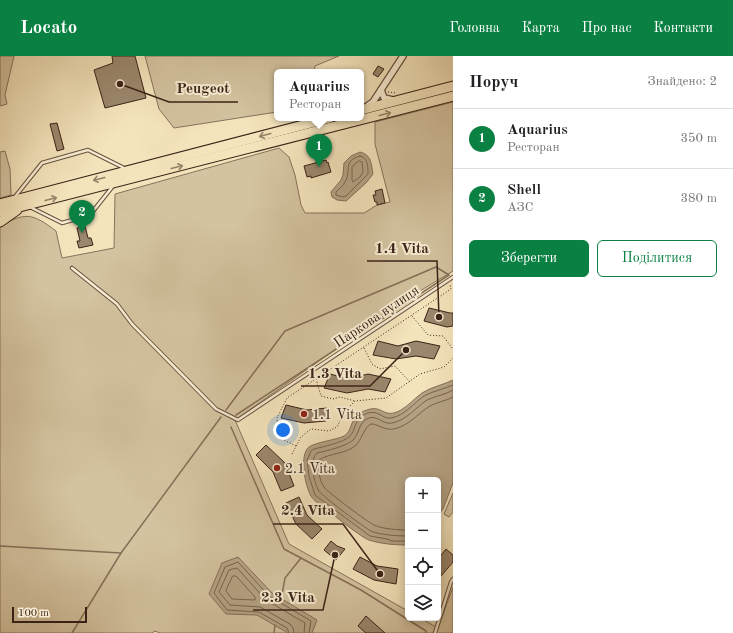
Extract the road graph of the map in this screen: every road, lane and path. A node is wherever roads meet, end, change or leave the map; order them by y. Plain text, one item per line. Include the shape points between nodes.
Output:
1 (403, 56) edge
2 (453, 86) edge
3 (381, 90) junction
4 (453, 96) edge
5 (398, 101) junction
6 (364, 107) edge
7 (364, 108) edge
8 (364, 119) edge
9 (319, 121) edge
10 (355, 121) edge
11 (130, 171) junction
12 (116, 182) junction
13 (11, 201) junction
14 (0, 204) edge
15 (24, 206) junction
16 (0, 212) edge
17 (0, 222) edge
18 (72, 268) dead end
19 (453, 277) edge
20 (449, 280) junction
21 (411, 316) junction
22 (364, 347) junction
23 (453, 348) edge
24 (453, 358) edge
25 (316, 378) junction
26 (410, 382) junction
27 (356, 401) junction
28 (296, 446) junction
29 (292, 454) dead end
30 (453, 579) edge
31 (435, 633) edge

1 - 3 street
2 - 5 main road
3 - 5 street via 384,98
3 - 6 street via 373,102
8 -> 4 main road
5 - 7 main road
9 -> 11 main road
12 -> 10 main road
11 -> 13 main road
11 - 13 lane via 88,150 42,163
15 -> 12 main road
12 - 15 lane via 90,215 62,223
13 - 14 main road
15 - 16 main road
15 - 17 main road
18 - 20 lane, Паркова вулиця via 117,304 132,324 216,409 238,420
19 - 20 lane, Паркова вулиця
20 - 21 path via 451,289
21 - 22 path
21 - 23 path via 428,335 443,336
22 - 25 path
22 - 26 path via 372,364 380,369 395,366
24 - 26 path via 444,367 420,374
25 - 27 path via 321,396 333,400 340,397
25 - 28 path via 287,398 277,418 278,436
26 - 27 path via 386,398
27 - 28 path via 345,411 337,427 329,431 311,429 301,437
28 - 29 path
30 - 31 lane

